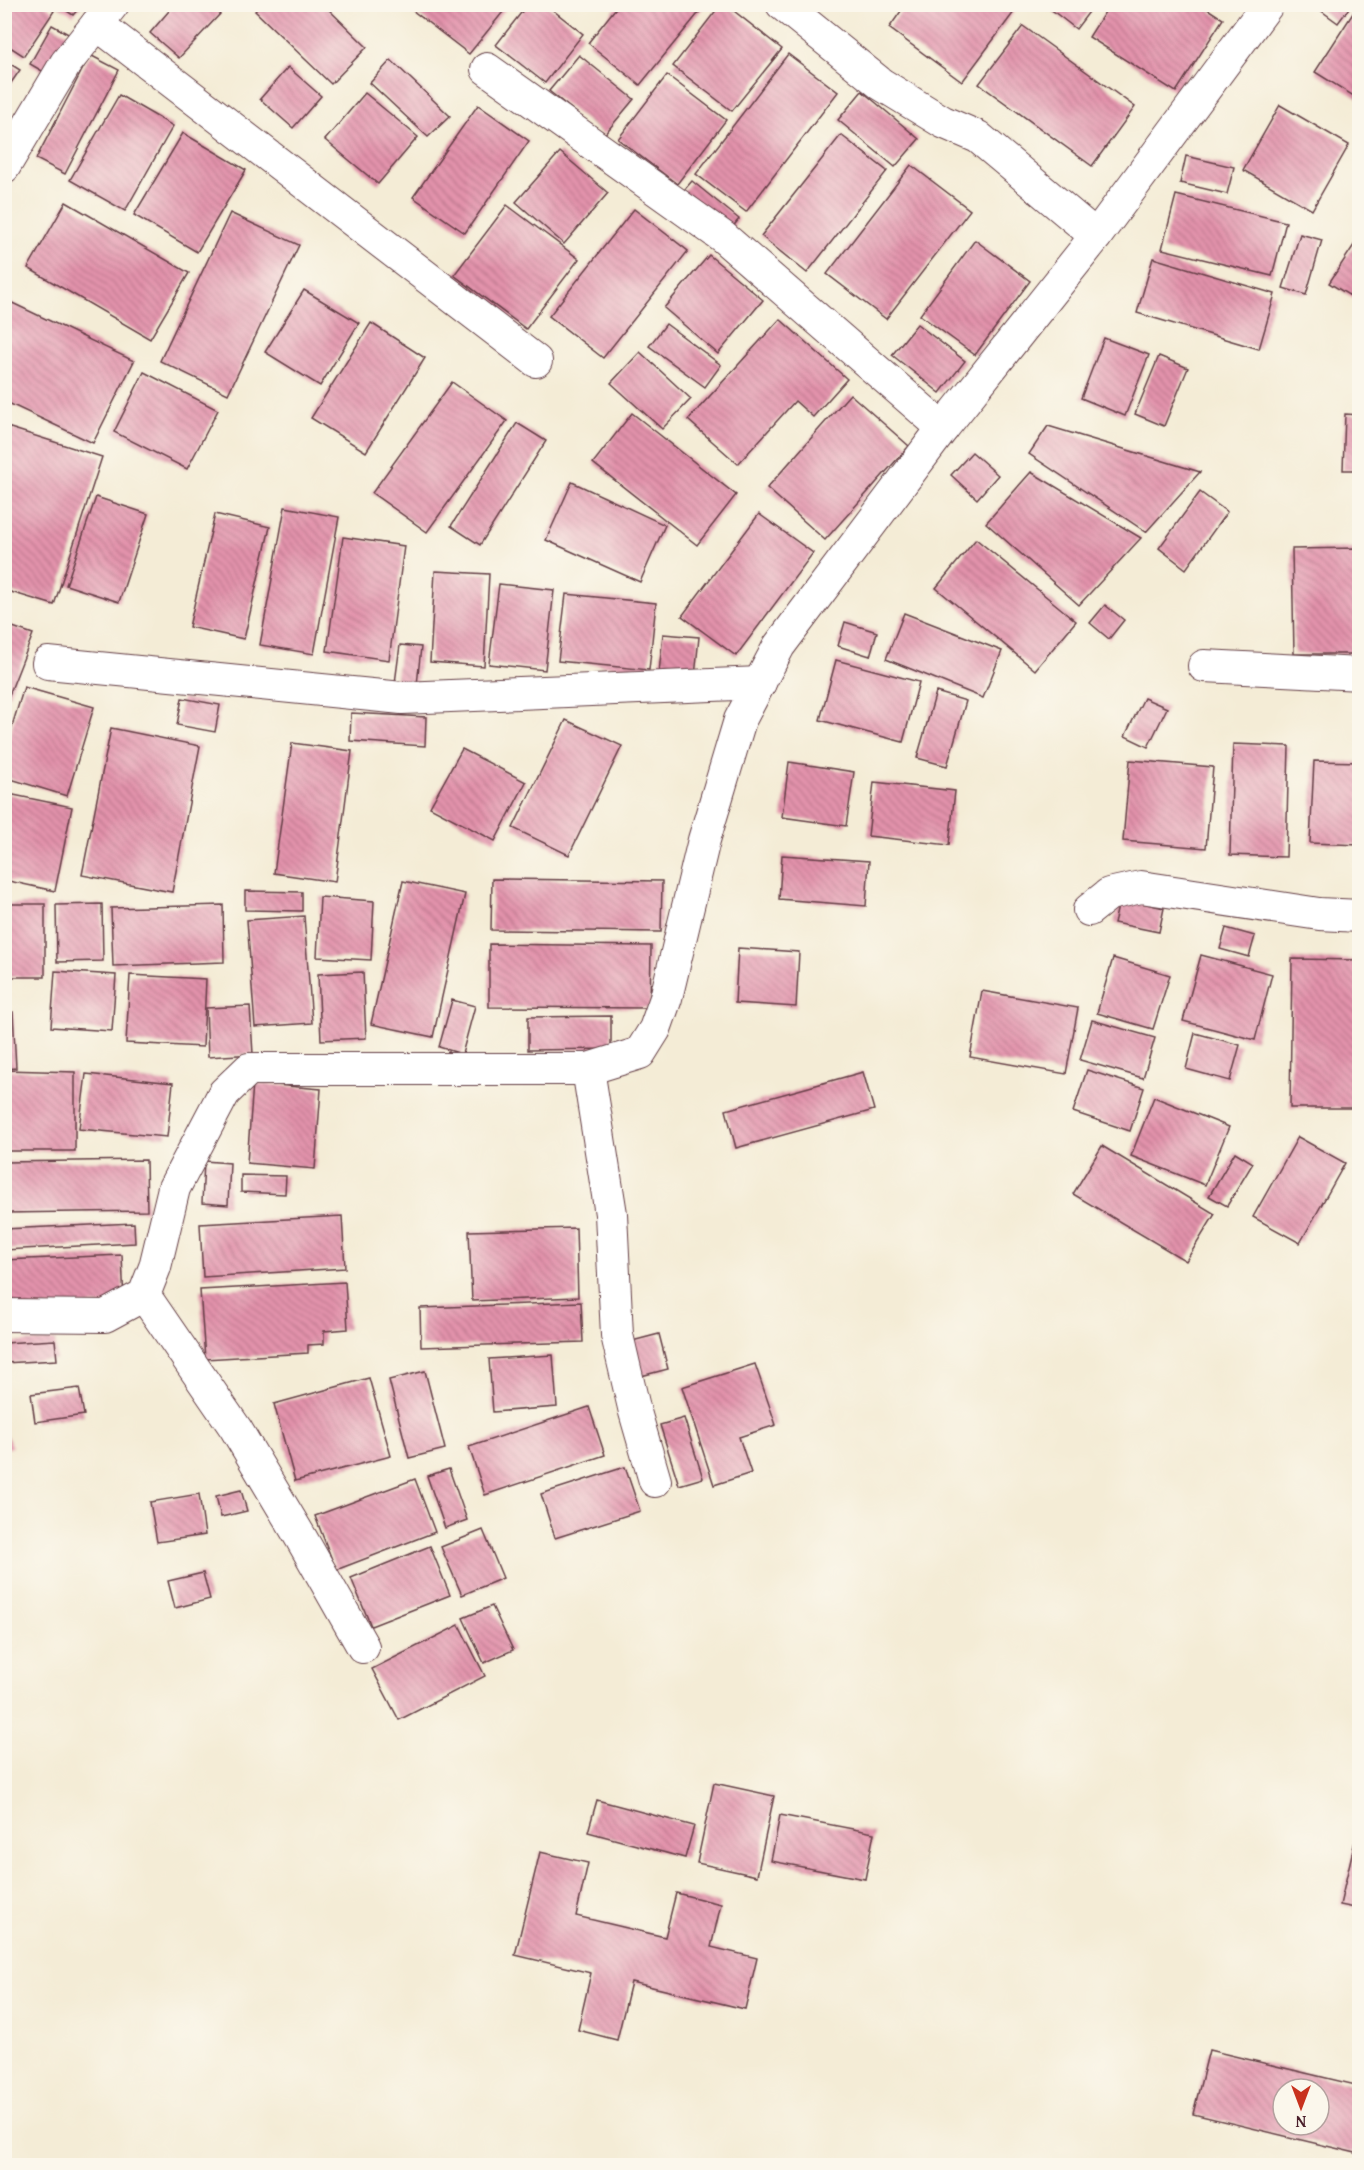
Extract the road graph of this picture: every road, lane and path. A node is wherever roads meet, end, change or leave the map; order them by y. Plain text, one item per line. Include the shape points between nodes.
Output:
1 (782, 4) edge
2 (1268, 4) edge
3 (105, 14) edge
4 (487, 69) dead end
5 (4, 167) edge
6 (1096, 236) junction
7 (536, 361) dead end
8 (943, 428) junction
9 (48, 663) dead end
10 (1204, 666) dead end
11 (1359, 674) edge
12 (760, 683) junction
13 (1089, 910) dead end
14 (1359, 916) edge
15 (588, 1069) junction
16 (144, 1295) junction
17 (4, 1315) edge
18 (655, 1480) dead end
19 (363, 1647) dead end

1 - 6 street via 881,84 943,122 978,137
2 - 6 street
3 - 5 street via 66,63
3 - 7 street
4 - 8 street via 723,237
6 - 8 street
8 - 12 street via 779,646
9 - 12 street via 402,698
10 - 11 street
12 - 15 street via 740,720 655,1029 640,1053
13 - 14 street via 1109,894 1141,887 1319,914
15 - 16 street via 249,1069 224,1093 174,1188 155,1267
15 - 18 street via 611,1214 617,1335
16 - 17 street via 105,1316
16 - 19 street via 236,1429

